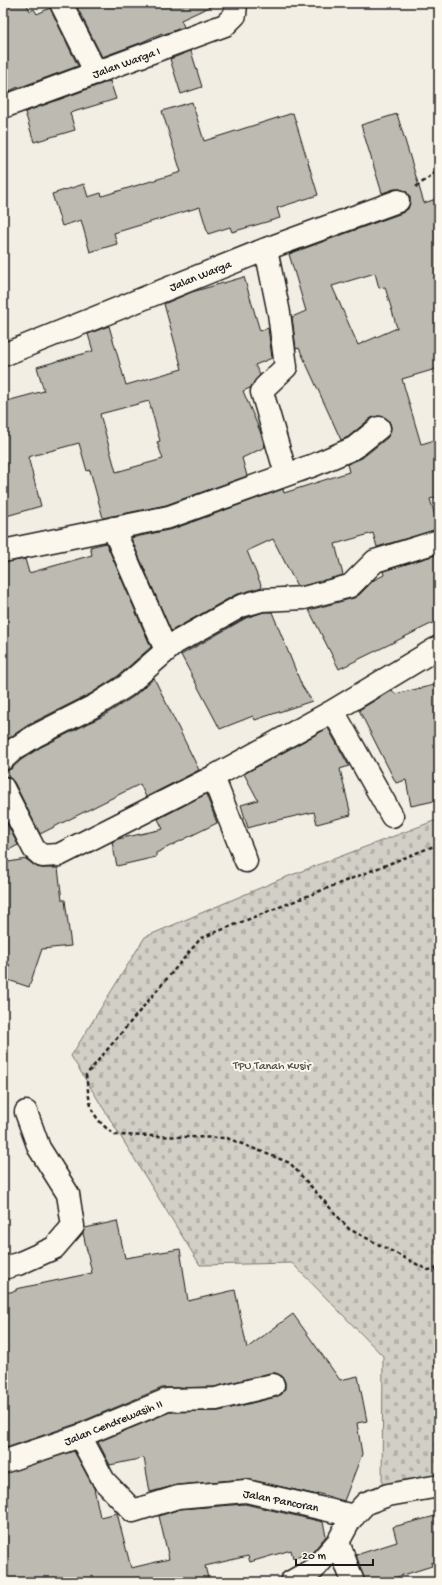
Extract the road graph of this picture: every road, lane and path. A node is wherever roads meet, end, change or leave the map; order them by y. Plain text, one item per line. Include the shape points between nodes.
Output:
1 (61, 3) edge
2 (236, 3) edge
3 (96, 73) junction
4 (3, 107) edge
5 (439, 170) edge
6 (398, 200) joint
7 (266, 249) junction
8 (3, 355) edge
9 (379, 428) dead end
10 (286, 474) junction
11 (113, 528) junction
12 (439, 541) edge
13 (3, 551) edge
14 (439, 647) edge
15 (166, 650) junction
16 (333, 711) junction
17 (3, 759) edge
18 (213, 777) junction
19 (3, 788) edge
20 (392, 816) dead end
21 (439, 844) edge
22 (246, 861) dead end
23 (26, 1112) dead end
24 (3, 1268) edge
25 (439, 1268) edge
26 (273, 1385) dead end
27 (80, 1436) junction
28 (3, 1462) edge
29 (439, 1486) edge
30 (354, 1516) junction
31 (338, 1542) junction
32 (291, 1582) edge
33 (353, 1582) edge

1 - 3 street
2 - 3 street, Jalan Warga I via 235,16 225,25
3 - 4 street, Jalan Warga I
5 - 6 path
6 - 7 street, Jalan Warga
7 - 8 street, Jalan Warga
7 - 10 street via 279,313 286,367 262,392
9 - 10 street via 354,448
10 - 11 street via 257,487 169,517
11 - 13 street
11 - 15 street
12 - 15 street via 375,560 350,586 304,598 262,600 241,606
14 - 16 street
15 - 17 street via 126,686 96,705 35,736
16 - 18 street
16 - 20 street
18 - 19 street via 59,855 42,856 34,849
18 - 22 street
21 - 25 path via 201,938 86,1075 90,1106 102,1126 115,1135 227,1138 290,1163 349,1229 428,1270
23 - 24 street via 39,1148 68,1194 73,1226 54,1248
26 - 27 street, Jalan Cendrewasih II via 216,1399 167,1400
27 - 28 street, Jalan Cendrewasih II
27 - 30 street, Jalan Pancoran via 104,1481 133,1511 178,1497 246,1491
29 - 30 street via 383,1497 366,1504
30 - 31 street
31 - 32 street via 314,1569
31 - 33 street

